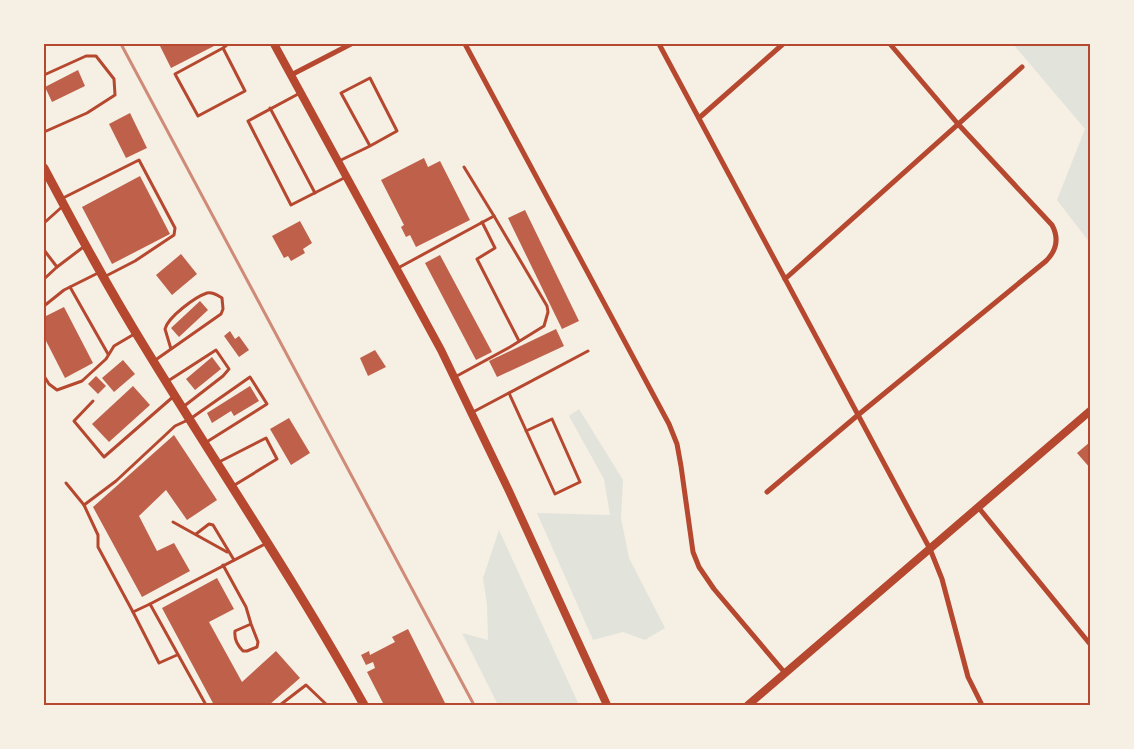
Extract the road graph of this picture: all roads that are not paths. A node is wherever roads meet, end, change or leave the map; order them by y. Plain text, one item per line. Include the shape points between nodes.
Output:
1 (228, 44) edge
2 (274, 44) edge
3 (351, 44) edge
4 (465, 44) edge
5 (659, 44) edge
6 (784, 44) edge
7 (890, 44) edge
8 (224, 48) junction
9 (1022, 67) dead end
10 (44, 75) edge
11 (290, 75) junction
12 (300, 93) junction
13 (270, 108) junction
14 (699, 118) junction
15 (958, 124) junction
16 (44, 132) edge
17 (370, 146) junction
18 (338, 162) junction
19 (464, 168) dead end
20 (45, 172) edge
21 (346, 177) junction
22 (314, 193) junction
23 (62, 202) junction
24 (494, 216) junction
25 (482, 222) junction
26 (44, 223) edge
27 (86, 245) junction
28 (44, 250) edge
29 (57, 267) junction
30 (397, 269) junction
31 (102, 275) junction
32 (44, 279) edge
33 (785, 279) junction
34 (70, 287) junction
35 (44, 306) edge
36 (136, 332) junction
37 (519, 341) junction
38 (171, 349) junction
39 (588, 351) dead end
40 (108, 354) junction
41 (153, 361) junction
42 (44, 376) edge
43 (455, 378) junction
44 (166, 382) junction
45 (509, 393) junction
46 (175, 396) junction
47 (93, 401) dead end
48 (182, 407) junction
49 (1090, 411) edge
50 (472, 412) junction
51 (858, 415) junction
52 (190, 419) junction
53 (526, 432) junction
54 (205, 443) junction
55 (217, 463) junction
56 (66, 483) dead end
57 (232, 487) junction
58 (767, 492) dead end
59 (84, 505) junction
60 (978, 507) junction
61 (173, 522) dead end
62 (196, 534) junction
63 (267, 543) junction
64 (930, 549) junction
65 (227, 552) junction
66 (234, 560) junction
67 (223, 565) junction
68 (150, 604) junction
69 (133, 612) junction
70 (251, 624) junction
71 (1090, 644) edge
72 (178, 654) junction
73 (785, 673) junction
74 (206, 705) edge
75 (280, 705) edge
76 (327, 705) edge
77 (364, 705) edge
78 (607, 705) edge
79 (748, 705) edge
80 (982, 705) edge

1 - 8 lane
2 - 11 street
3 - 11 street
4 - 73 street via 677,444 699,567
5 - 14 street
6 - 14 street
7 - 15 street
8 - 8 lane via 245,91 198,116 175,74
9 - 15 street
10 - 16 lane via 86,56 96,56 114,78 115,96
11 - 12 street
12 - 13 lane
12 - 18 street
13 - 22 lane
13 - 22 lane via 248,121 284,193 291,205
14 - 33 street
15 - 33 street
15 - 51 street via 1052,224 1056,248 1046,261
17 - 17 lane via 397,131 370,78 340,92
17 - 18 lane
18 - 21 street
19 - 24 lane
20 - 23 main road
21 - 22 lane
21 - 30 street
23 - 26 lane
23 - 27 main road
23 - 31 lane via 139,160 175,228 174,235 136,261
24 - 25 lane
24 - 37 lane via 547,306 544,326
25 - 30 lane
25 - 37 lane via 495,248 477,260
27 - 29 lane
27 - 31 main road
28 - 29 lane
29 - 32 lane
30 - 43 street
31 - 34 lane
31 - 36 main road
33 - 51 street
34 - 35 lane
34 - 40 lane
36 - 40 lane via 114,346
36 - 41 main road
37 - 43 lane
38 - 38 lane via 221,314 222,298 208,293 192,301 170,320 164,330
38 - 41 lane
39 - 45 lane
40 - 42 lane via 82,381 68,387 57,390
41 - 44 main road
43 - 50 street
44 - 46 main road
44 - 48 lane via 216,350 229,369
45 - 50 lane
45 - 53 lane
46 - 47 lane via 104,457 74,421
46 - 48 main road
48 - 52 main road
49 - 60 street
50 - 78 street
51 - 58 street
51 - 64 street
52 - 54 main road
52 - 54 lane via 250,377 267,404
52 - 59 lane via 175,426
53 - 53 lane via 555,494 580,482 552,419
54 - 55 main road
55 - 57 main road
55 - 57 lane via 266,438 277,459
56 - 59 lane
57 - 63 main road
59 - 69 lane via 98,535 98,547
60 - 64 street
60 - 71 street
61 - 62 lane
62 - 65 lane
62 - 65 lane via 209,524 213,525
63 - 66 lane
63 - 77 main road via 325,634
64 - 73 street
64 - 80 street via 942,579 968,677
65 - 66 lane
66 - 67 lane
67 - 68 lane
67 - 70 lane via 246,607
68 - 69 lane
68 - 72 lane
69 - 72 lane via 160,663
70 - 70 lane via 235,631 237,645 243,651 256,647 258,642
72 - 74 lane
73 - 79 street
75 - 76 lane via 306,685

